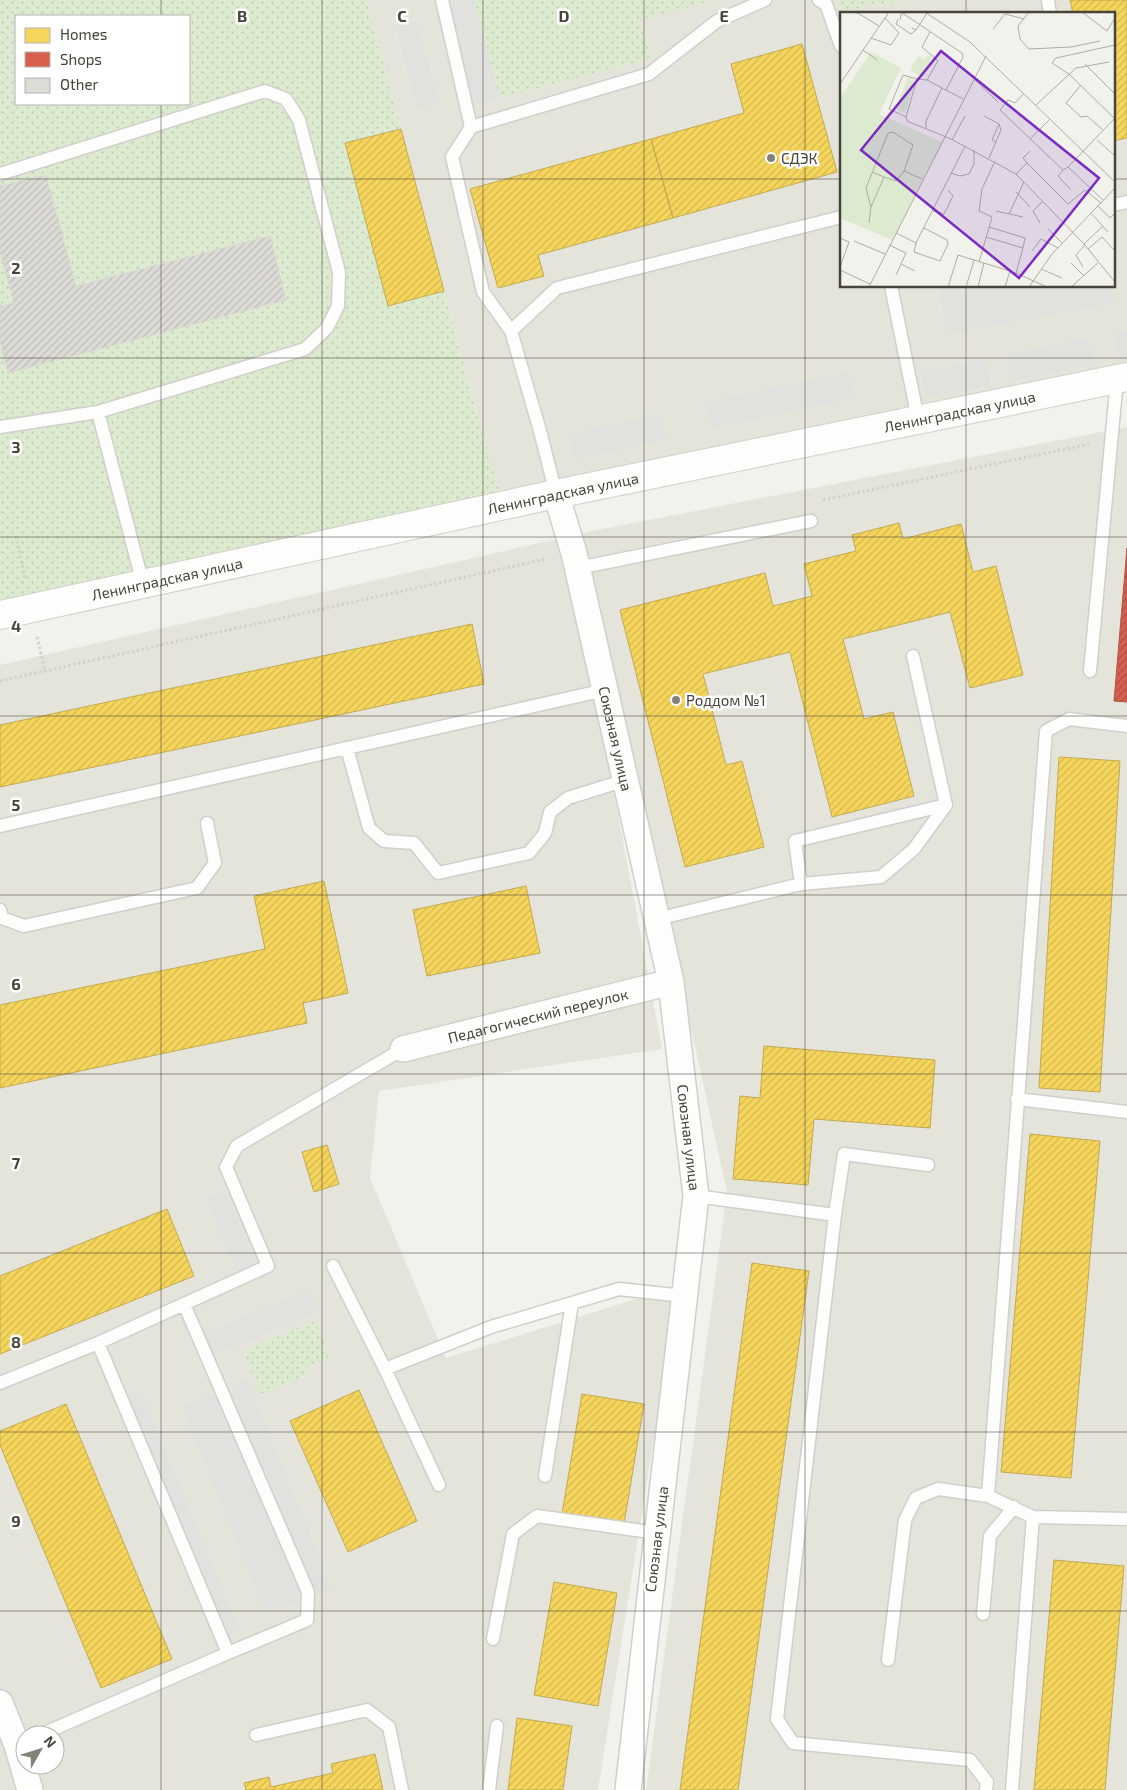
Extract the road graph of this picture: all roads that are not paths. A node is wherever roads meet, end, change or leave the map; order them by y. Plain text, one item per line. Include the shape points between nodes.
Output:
1 (442, 0) edge
2 (765, 0) edge
3 (819, 0) edge
4 (840, 43) edge
5 (471, 127) junction
6 (0, 174) edge
7 (1127, 202) edge
8 (1114, 205) edge
9 (840, 217) edge
10 (892, 288) edge
11 (511, 331) junction
12 (1122, 378) edge
13 (98, 412) junction
14 (918, 419) junction
15 (0, 427) edge
16 (556, 494) junction
17 (811, 521) dead end
18 (578, 568) junction
19 (143, 584) junction
20 (0, 616) edge
21 (913, 656) dead end
22 (1090, 671) dead end
23 (605, 690) junction
24 (1127, 726) edge
25 (347, 748) junction
26 (626, 780) junction
27 (946, 805) junction
28 (207, 823) dead end
29 (0, 826) edge
30 (801, 884) junction
31 (0, 910) edge
32 (657, 919) junction
33 (671, 982) junction
34 (403, 1049) joint
35 (1017, 1099) junction
36 (1127, 1112) edge
37 (928, 1165) dead end
38 (696, 1196) junction
39 (835, 1215) junction
40 (333, 1266) dead end
41 (684, 1296) junction
42 (572, 1303) junction
43 (184, 1304) junction
44 (98, 1343) junction
45 (385, 1369) junction
46 (0, 1383) edge
47 (545, 1476) dead end
48 (439, 1485) dead end
49 (988, 1496) junction
50 (1014, 1508) junction
51 (1033, 1517) junction
52 (1127, 1519) edge
53 (657, 1533) junction
54 (982, 1614) dead end
55 (493, 1639) dead end
56 (228, 1653) junction
57 (888, 1660) dead end
58 (0, 1703) edge
59 (63, 1725) edge
60 (497, 1726) dead end
61 (15, 1732) edge
62 (256, 1735) dead end
63 (27, 1775) edge
64 (30, 1790) edge
65 (402, 1790) edge
66 (489, 1790) edge
67 (628, 1790) edge
68 (986, 1790) edge
69 (1012, 1790) edge

1 - 5 lane
2 - 5 lane via 716,20 649,74
3 - 4 lane via 826,4
5 - 11 lane via 452,157 483,292
6 - 13 lane via 265,91 286,99 299,120 339,272 338,306 327,328 305,350
7 - 8 lane
9 - 11 lane via 557,288
10 - 14 lane
11 - 16 lane
12 - 14 street, Ленинградская улица
12 - 22 lane
13 - 15 lane
13 - 19 lane
14 - 16 street, Ленинградская улица
16 - 18 street, Союзная улица
16 - 19 street, Ленинградская улица
17 - 18 lane
18 - 23 street, Союзная улица
19 - 20 street, Ленинградская улица
21 - 27 lane
23 - 25 lane
23 - 26 street, Союзная улица
24 - 35 lane via 1069,719 1046,731
25 - 26 lane via 369,828 384,841 414,843 438,873 529,853 545,833 550,812 562,802
25 - 29 lane
26 - 32 street, Союзная улица
27 - 30 lane via 914,849 881,877
27 - 30 lane via 795,840
28 - 31 lane via 215,863 197,888 24,926 2,918
30 - 32 lane
32 - 33 street, Союзная улица
33 - 34 street, Педагогический переулок
33 - 38 street, Союзная улица
34 - 43 lane via 237,1146 226,1167 268,1266
35 - 36 lane
35 - 49 lane
37 - 39 lane via 844,1154
38 - 39 lane
38 - 41 street, Союзная улица
39 - 68 lane via 777,1719 794,1744 970,1760 987,1782
40 - 45 lane
41 - 42 lane via 619,1289
41 - 53 street, Союзная улица
42 - 45 lane via 491,1327
42 - 47 lane
43 - 44 lane
43 - 56 lane via 308,1592 307,1620
44 - 46 lane
44 - 56 lane
45 - 48 lane
49 - 50 lane
49 - 57 lane via 938,1489 916,1498 905,1520
50 - 51 lane
50 - 54 lane via 990,1536
51 - 52 lane
51 - 69 lane
53 - 55 lane via 537,1516 513,1534
53 - 67 street, Союзная улица
56 - 59 lane
58 - 61 street
60 - 66 lane
62 - 65 lane via 367,1710 389,1727
63 - 64 street

